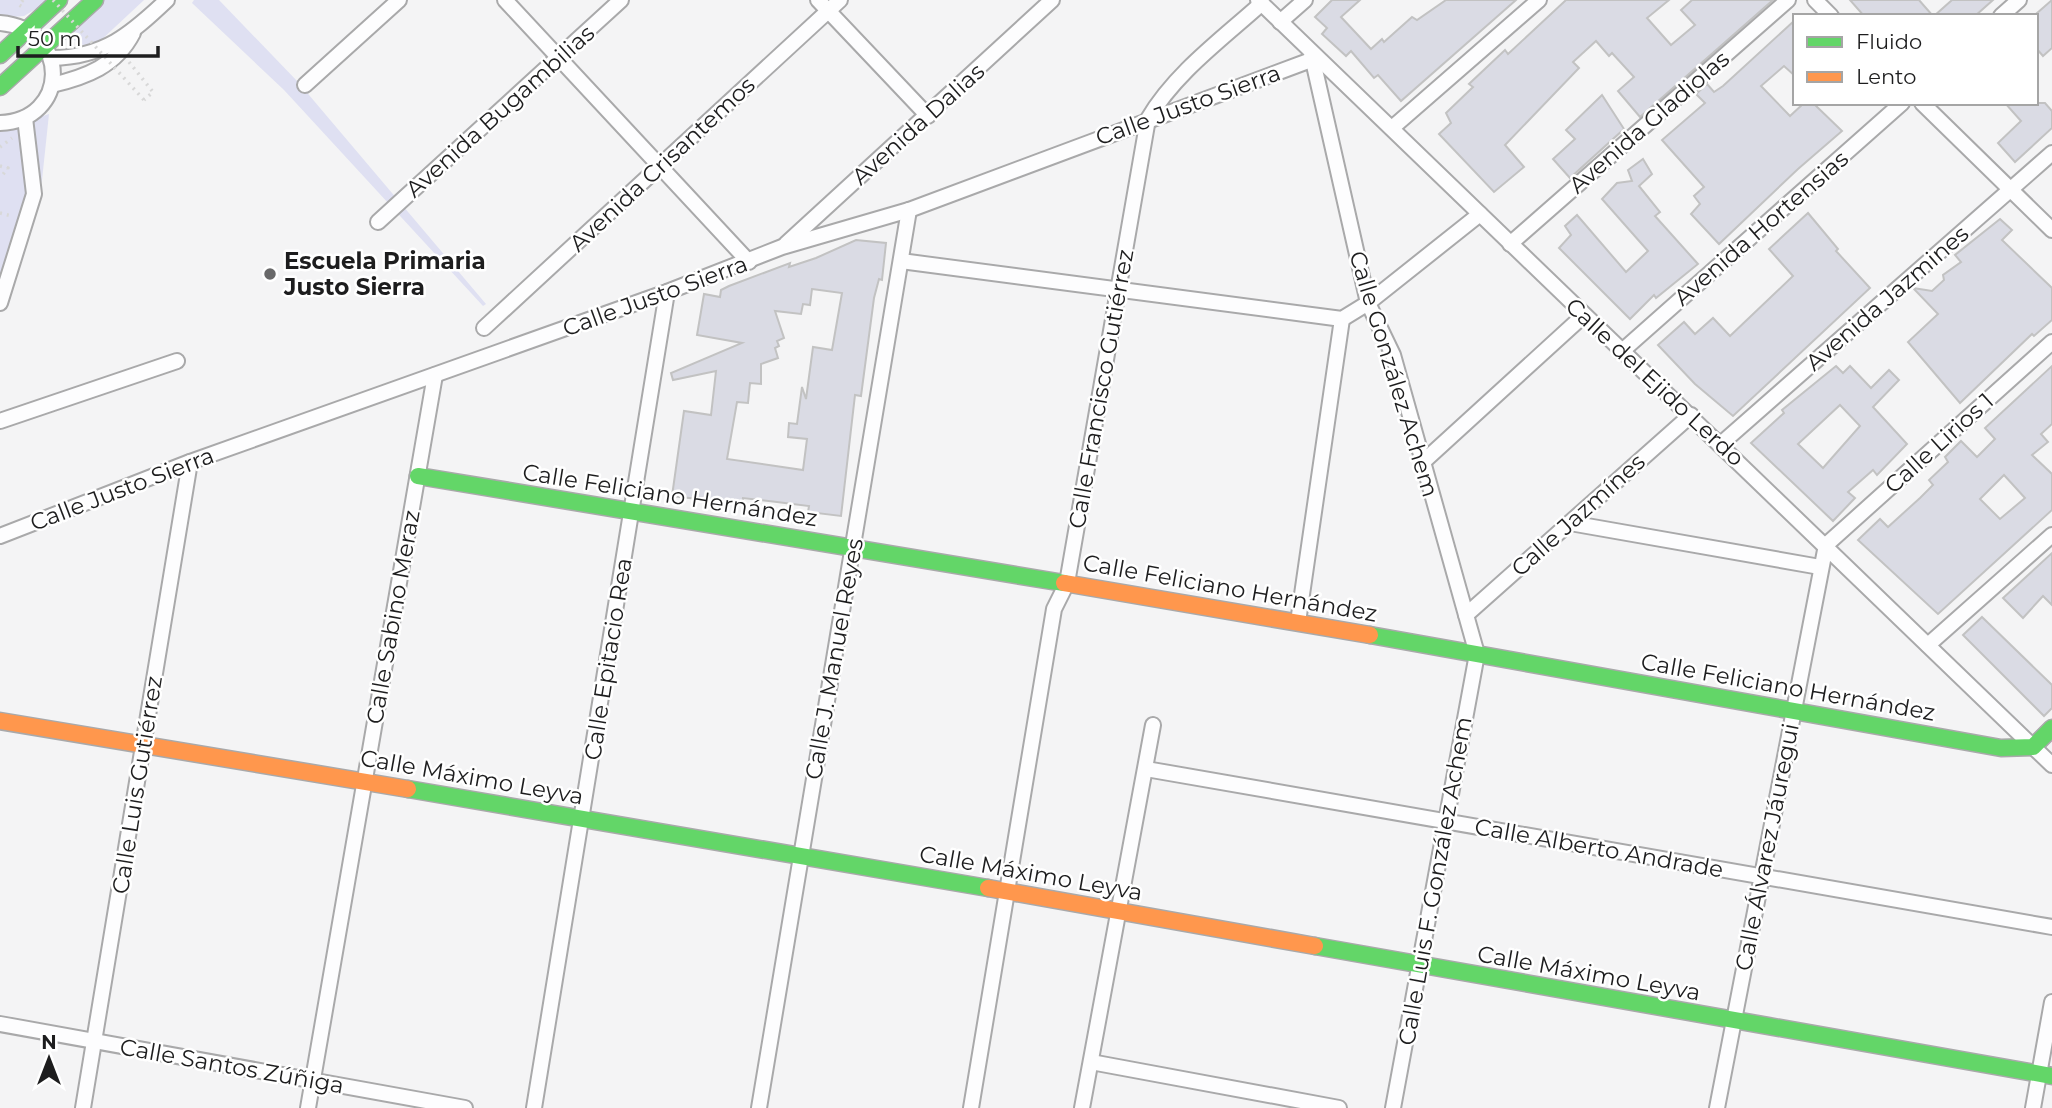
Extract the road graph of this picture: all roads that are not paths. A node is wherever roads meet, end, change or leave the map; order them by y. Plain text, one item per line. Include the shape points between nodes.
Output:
1 (59, 0) edge
2 (95, 0) edge
3 (167, 0) edge
4 (399, 0) edge
5 (505, 0) edge
6 (621, 0) edge
7 (840, 0) edge
8 (1052, 0) edge
9 (1305, 0) edge
10 (1539, 0) edge
11 (1788, 0) edge
12 (1815, 0) edge
13 (2019, 0) edge
14 (1260, 2) edge
15 (823, 5) edge
16 (1829, 14) edge
17 (2003, 14) edge
18 (1280, 22) junction
19 (0, 23) edge
20 (27, 29) junction
21 (134, 32) junction
22 (49, 52) junction
23 (0, 55) edge
24 (1311, 55) junction
25 (558, 57) junction
26 (52, 85) junction
27 (305, 85) dead end
28 (0, 87) edge
29 (1900, 105) edge
30 (1924, 105) edge
31 (928, 116) junction
32 (25, 118) junction
33 (1148, 119) junction
34 (0, 123) edge
35 (1392, 128) junction
36 (2052, 153) edge
37 (659, 167) junction
38 (2011, 189) junction
39 (909, 210) junction
40 (1480, 214) junction
41 (378, 222) dead end
42 (2052, 230) edge
43 (1510, 244) junction
44 (782, 247) junction
45 (901, 261) junction
46 (749, 262) junction
47 (1118, 291) junction
48 (667, 292) junction
49 (0, 303) edge
50 (1368, 303) junction
51 (1583, 316) junction
52 (1342, 319) junction
53 (484, 328) dead end
54 (2052, 342) edge
55 (1620, 352) junction
56 (177, 361) dead end
57 (435, 375) junction
58 (1690, 415) junction
59 (0, 421) edge
60 (1722, 443) junction
61 (190, 462) junction
62 (1423, 462) junction
63 (418, 476) junction
64 (632, 512) junction
65 (1570, 523) junction
66 (2052, 535) edge
67 (0, 536) edge
68 (1826, 545) junction
69 (853, 548) junction
70 (1820, 567) junction
71 (1067, 583) junction
72 (1466, 615) junction
73 (1298, 622) junction
74 (1928, 645) junction
75 (1477, 654) junction
76 (1793, 711) junction
77 (0, 721) edge
78 (1153, 725) dead end
79 (2052, 728) edge
80 (144, 745) junction
81 (2033, 747) junction
82 (2052, 765) edge
83 (1146, 769) junction
84 (365, 782) junction
85 (582, 818) junction
86 (1444, 821) junction
87 (801, 855) junction
88 (1761, 877) junction
89 (1007, 892) junction
90 (1119, 912) junction
91 (2052, 928) edge
92 (1418, 966) junction
93 (2052, 1002) edge
94 (1733, 1022) junction
95 (0, 1024) edge
96 (95, 1041) junction
97 (1091, 1062) junction
98 (2046, 1075) edge
99 (313, 1080) junction
100 (83, 1108) edge
101 (308, 1108) edge
102 (465, 1108) edge
103 (534, 1108) edge
104 (759, 1108) edge
105 (971, 1108) edge
106 (1082, 1108) edge
107 (1339, 1108) edge
108 (1393, 1108) edge
109 (1717, 1108) edge
110 (2033, 1108) edge

1 - 20 street
2 - 22 street
3 - 21 street
4 - 27 street
5 - 25 street
6 - 25 street, Avenida Bugambilias
7 - 15 street, Avenida Crisantemos
8 - 31 street, Avenida Dalias
9 - 18 street
10 - 35 street
11 - 43 street, Avenida Gladiolas
12 - 16 street
13 - 17 street
14 - 18 street, Calle del Ejido Lerdo
14 - 33 street, Calle Francisco Gutiérrez via 1159,100
15 - 31 street
15 - 37 street, Avenida Crisantemos
18 - 24 street, Calle del Ejido Lerdo
19 - 20 street
20 - 22 street
20 - 23 street
21 - 22 street via 91,54
21 - 26 street via 121,53 80,78
22 - 26 street
22 - 28 street
24 - 33 street, Calle Justo Sierra
24 - 35 street, Calle del Ejido Lerdo
24 - 50 street, Calle González Achem
25 - 37 street
25 - 41 street, Avenida Bugambilias
26 - 32 street via 46,99
29 - 55 street, Avenida Hortensias
30 - 38 street
31 - 44 street, Avenida Dalias
32 - 34 street
32 - 49 street via 34,194
33 - 39 street, Calle Justo Sierra
33 - 47 street, Calle Francisco Gutiérrez
35 - 40 street, Calle del Ejido Lerdo
36 - 38 street, Avenida Jazmines
37 - 46 street
37 - 53 street, Avenida Crisantemos
38 - 42 street
38 - 60 street, Avenida Jazmines
39 - 44 street, Calle Justo Sierra
39 - 45 street, Calle J. Manuel Reyes
40 - 43 street, Calle del Ejido Lerdo
40 - 50 street
43 - 51 street, Calle del Ejido Lerdo
44 - 46 street, Calle Justo Sierra
45 - 47 street
45 - 69 street, Calle J. Manuel Reyes
46 - 48 street, Calle Justo Sierra
47 - 52 street
47 - 71 street, Calle Francisco Gutiérrez
48 - 57 street, Calle Justo Sierra
48 - 64 street, Calle Epitacio Rea
50 - 52 street
50 - 62 street, Calle González Achem via 1393,355
51 - 55 street, Calle del Ejido Lerdo
51 - 62 street
52 - 73 street
54 - 68 street, Calle Lirios 1
55 - 58 street, Calle del Ejido Lerdo
56 - 59 street
57 - 61 street, Calle Justo Sierra
57 - 63 street, Calle Sabino Meraz
58 - 60 street, Calle del Ejido Lerdo
58 - 65 street, Calle Jazmínes
60 - 68 street, Calle del Ejido Lerdo
61 - 67 street, Calle Justo Sierra
61 - 80 street, Calle Luis Gutiérrez
62 - 72 street, Calle González Achem
63 - 64 street, Calle Feliciano Hernández
63 - 84 street, Calle Sabino Meraz
64 - 69 street, Calle Feliciano Hernández
64 - 85 street, Calle Epitacio Rea
65 - 70 street
65 - 72 street, Calle Jazmínes
66 - 74 street
68 - 70 street, Calle Álvarez Jáuregui
68 - 74 street, Calle del Ejido Lerdo
69 - 71 street, Calle Feliciano Hernández
69 - 87 street, Calle J. Manuel Reyes
70 - 76 street, Calle Álvarez Jáuregui
71 - 73 street, Calle Feliciano Hernández
71 - 89 street, Calle Francisco Gutiérrez via 1054,609
72 - 75 street, Calle González Achem
73 - 75 street, Calle Feliciano Hernández
74 - 81 street, Calle del Ejido Lerdo
75 - 76 street, Calle Feliciano Hernández
75 - 86 street, Calle Luis F. González Achem
76 - 81 street, Calle Feliciano Hernández via 2001,748
76 - 88 street, Calle Álvarez Jáuregui
77 - 80 street, Calle Máximo Leyva
78 - 83 street
79 - 81 street
80 - 84 street, Calle Máximo Leyva
80 - 96 street, Calle Luis Gutiérrez
81 - 82 street, Calle del Ejido Lerdo
83 - 86 street, Calle Alberto Andrade
83 - 90 street
84 - 85 street, Calle Máximo Leyva
84 - 99 street, Calle Sabino Meraz
85 - 87 street, Calle Máximo Leyva
85 - 103 street, Calle Epitacio Rea
86 - 88 street, Calle Alberto Andrade
86 - 92 street, Calle Luis F. González Achem
87 - 89 street, Calle Máximo Leyva
87 - 104 street, Calle J. Manuel Reyes
88 - 91 street, Calle Alberto Andrade
88 - 94 street, Calle Álvarez Jáuregui
89 - 90 street, Calle Máximo Leyva
89 - 105 street, Calle Francisco Gutiérrez
90 - 92 street, Calle Máximo Leyva
90 - 97 street
92 - 94 street, Calle Máximo Leyva
92 - 108 street, Calle Luis F. González Achem
93 - 98 street
94 - 98 street, Calle Máximo Leyva
94 - 109 street, Calle Álvarez Jáuregui
95 - 96 street, Calle Santos Zúñiga
96 - 99 street, Calle Santos Zúñiga
96 - 100 street, Calle Luis Gutiérrez
97 - 106 street
97 - 107 street
98 - 110 street
99 - 101 street, Calle Sabino Meraz
99 - 102 street, Calle Santos Zúñiga

